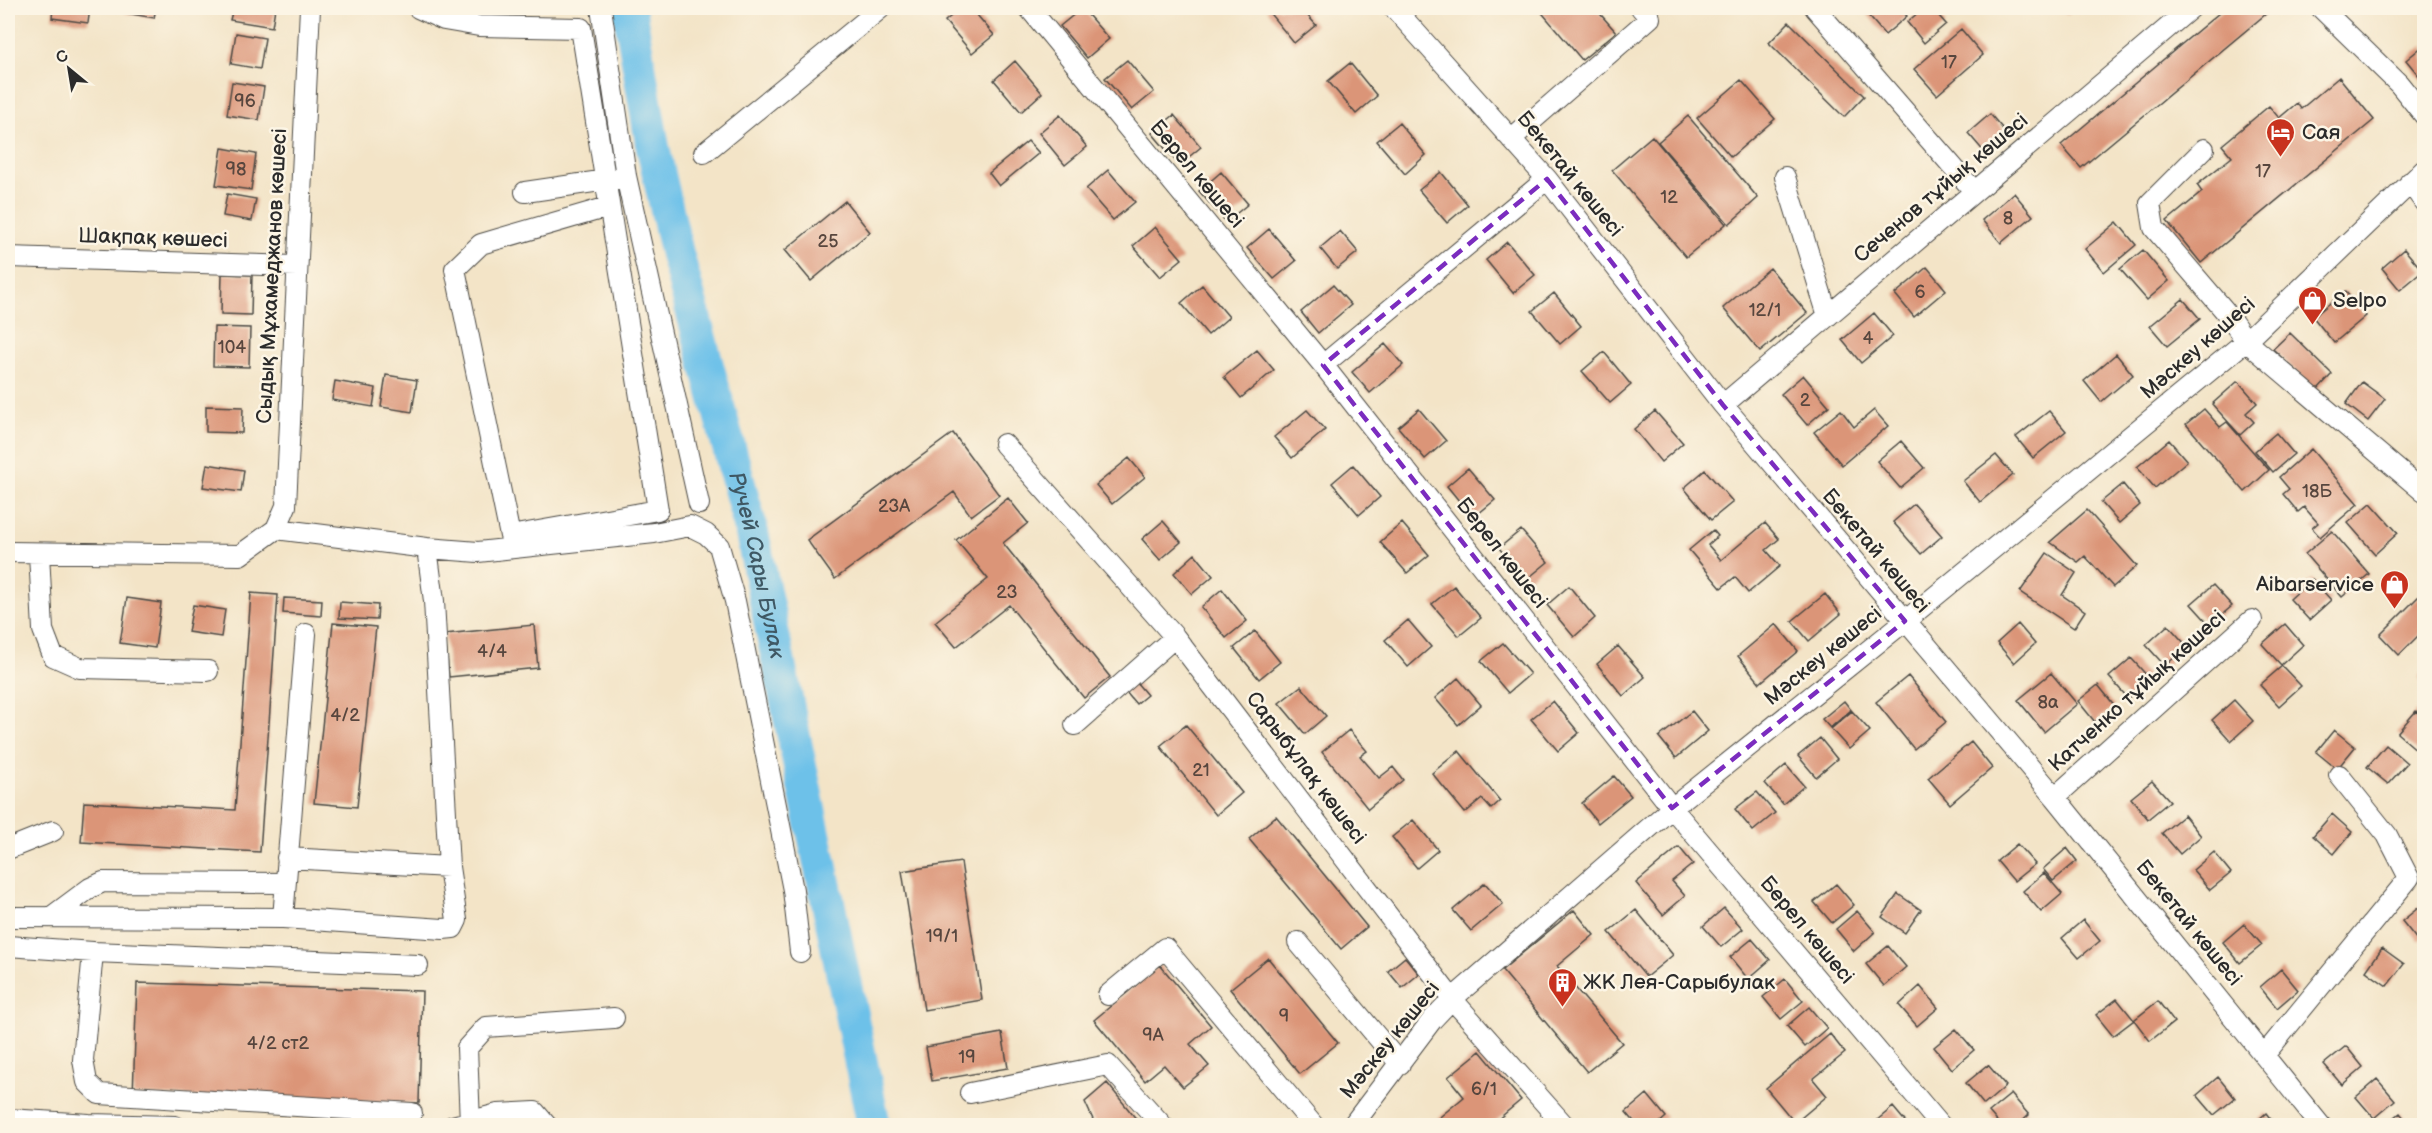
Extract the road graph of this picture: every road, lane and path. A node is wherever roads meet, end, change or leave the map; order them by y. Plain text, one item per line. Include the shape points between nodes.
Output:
1 (310, 8) edge
2 (418, 8) edge
3 (601, 8) edge
4 (881, 8) edge
5 (1029, 8) edge
6 (1394, 8) edge
7 (1641, 8) edge
8 (1815, 8) edge
9 (2191, 8) edge
10 (2321, 8) edge
11 (2424, 115) edge
12 (1511, 139) junction
13 (2204, 149) dead end
14 (704, 153) dead end
15 (626, 176) junction
16 (2417, 176) edge
17 (1785, 177) dead end
18 (1547, 180) junction
19 (604, 183) junction
20 (1974, 191) junction
21 (525, 192) dead end
22 (2424, 202) edge
23 (608, 207) junction
24 (8, 257) edge
25 (296, 266) junction
26 (1828, 316) junction
27 (2247, 341) junction
28 (1323, 365) junction
29 (1723, 405) junction
30 (1004, 444) dead end
31 (2424, 492) edge
32 (699, 504) dead end
33 (269, 534) junction
34 (427, 548) junction
35 (8, 552) edge
36 (39, 553) junction
37 (2252, 620) dead end
38 (1905, 621) junction
39 (306, 634) dead end
40 (1175, 637) junction
41 (208, 671) dead end
42 (1075, 725) dead end
43 (2338, 775) dead end
44 (2055, 797) junction
45 (1672, 808) junction
46 (53, 831) dead end
47 (8, 849) edge
48 (287, 858) junction
49 (449, 867) junction
50 (2417, 876) edge
51 (285, 882) junction
52 (8, 917) edge
53 (51, 917) junction
54 (283, 918) junction
55 (1298, 942) dead end
56 (8, 946) edge
57 (93, 952) junction
58 (800, 952) dead end
59 (418, 965) dead end
60 (1108, 995) dead end
61 (1452, 999) junction
62 (614, 1018) dead end
63 (2265, 1054) junction
64 (1400, 1064) junction
65 (970, 1093) dead end
66 (412, 1113) dead end
67 (8, 1119) edge
68 (498, 1120) edge
69 (461, 1124) edge
70 (89, 1125) edge
71 (175, 1125) edge
72 (548, 1125) edge
73 (1162, 1125) edge
74 (1314, 1125) edge
75 (1352, 1125) edge
76 (1565, 1125) edge
77 (1941, 1125) edge
78 (2321, 1125) edge

1 - 25 street, Сыдық Мұхамеджанов көшесі
2 - 19 street via 444,20 479,26 581,28
3 - 15 street
4 - 14 street
5 - 28 street, Берел көшесі
6 - 12 street, Бекетай көшесі
7 - 12 street via 1650,18
8 - 20 street
9 - 20 street, Сеченов тұйық көшесі
10 - 11 street via 2399,84
12 - 18 street, Бекетай көшесі
13 - 27 street via 2150,203 2154,228
15 - 19 street
15 - 32 street
16 - 22 street
16 - 27 street, Мәскеу көшесі
17 - 26 street
18 - 28 street
18 - 29 street, Бекетай көшесі
19 - 21 street
19 - 23 street
20 - 26 street, Сеченов тұйық көшесі
23 - 23 street via 658,510 510,536 455,269 481,244
24 - 25 street, Шақпақ көшесі
25 - 33 street, Сыдық Мұхамеджанов көшесі via 286,506
26 - 29 street, Сеченов тұйық көшесі
27 - 31 street
27 - 38 street, Мәскеу көшесі
28 - 45 street, Берел көшесі
29 - 38 street, Бекетай көшесі
30 - 40 street, Сарыбұлақ көшесі
33 - 34 street
33 - 36 street via 240,555
34 - 49 street via 434,601
34 - 58 street via 478,552 690,526 719,546 735,601 775,795
35 - 36 street
36 - 41 street via 43,630 53,656 80,668
37 - 44 street, Катченко тұйық көшесі
38 - 44 street, Бекетай көшесі
38 - 45 street, Мәскеу көшесі
39 - 48 street
40 - 42 street
40 - 61 street, Сарыбұлақ көшесі
43 - 50 street
44 - 63 street, Бекетай көшесі
45 - 61 street, Мәскеу көшесі
45 - 77 street, Берел көшесі
46 - 47 street
48 - 49 street
48 - 51 street
49 - 54 street via 457,920 453,928
50 - 63 street
51 - 53 street via 103,882
51 - 54 street
52 - 53 street
53 - 54 street
55 - 64 street
56 - 57 street
57 - 59 street
57 - 66 street via 83,1060 87,1082 99,1094
60 - 74 street via 1165,948
61 - 64 street, Мәскеу көшесі
61 - 76 street, Сарыбұлақ көшесі
62 - 69 street via 486,1028 467,1048
63 - 78 street, Бекетай көшесі
64 - 75 street, Мәскеу көшесі
65 - 73 street via 1108,1065
67 - 70 street
68 - 69 street
68 - 72 street via 535,1112
70 - 71 street

